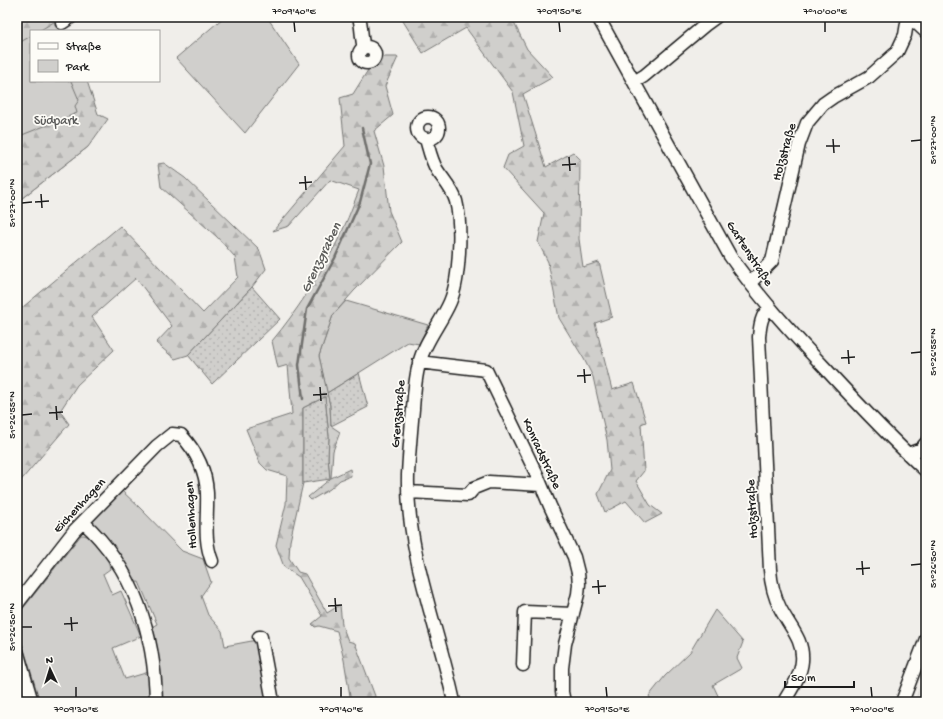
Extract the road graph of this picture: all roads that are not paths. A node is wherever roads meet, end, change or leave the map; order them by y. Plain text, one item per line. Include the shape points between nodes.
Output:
1 (359, 17) edge
2 (598, 17) edge
3 (716, 17) edge
4 (909, 17) edge
5 (926, 32) edge
6 (364, 48) dead end
7 (634, 82) junction
8 (426, 139) dead end
9 (750, 283) junction
10 (770, 308) junction
11 (419, 362) junction
12 (172, 434) joint
13 (926, 443) edge
14 (908, 454) junction
15 (926, 471) edge
16 (541, 485) junction
17 (408, 492) junction
18 (83, 522) junction
19 (212, 561) dead end
20 (17, 604) edge
21 (573, 614) junction
22 (259, 637) dead end
23 (926, 639) edge
24 (18, 659) edge
25 (523, 665) dead end
26 (785, 700) dead end
27 (32, 702) edge
28 (156, 702) edge
29 (273, 702) edge
30 (454, 702) edge
31 (564, 702) edge
32 (902, 702) edge

1 - 6 street
2 - 7 street, Gartenstraße
3 - 7 street
4 - 5 street
4 - 9 street, Holzstraße via 905,35 897,52 869,77 833,96 807,123 799,144 772,261
7 - 9 street, Gartenstraße via 730,256
8 - 11 street, Grenzstraße via 436,168 455,200 459,240 456,280 450,302
9 - 10 street, Gartenstraße
10 - 14 street, Gartenstraße via 873,421
10 - 26 street, Holzstraße via 760,324 759,337 771,583 785,617 799,640 802,656 795,683
11 - 16 street, Konradstraße via 486,370
11 - 17 street, Grenzstraße via 412,416
12 - 18 street, Eichenhagen via 157,446
12 - 19 street, Hollenhagen via 181,435 190,444 202,466 207,493 207,550
13 - 14 street via 921,449
14 - 15 street, Gartenstraße
16 - 17 street via 489,482 474,488 468,495
16 - 21 street, Konradstraße via 574,557 578,573 579,584
17 - 30 street, Grenzstraße via 416,560
18 - 20 street, Eichenhagen
18 - 28 street via 111,553 134,594 149,636 156,677
21 - 25 street via 525,612
21 - 31 street, Konradstraße via 562,668
22 - 29 street
23 - 32 street
24 - 27 street

